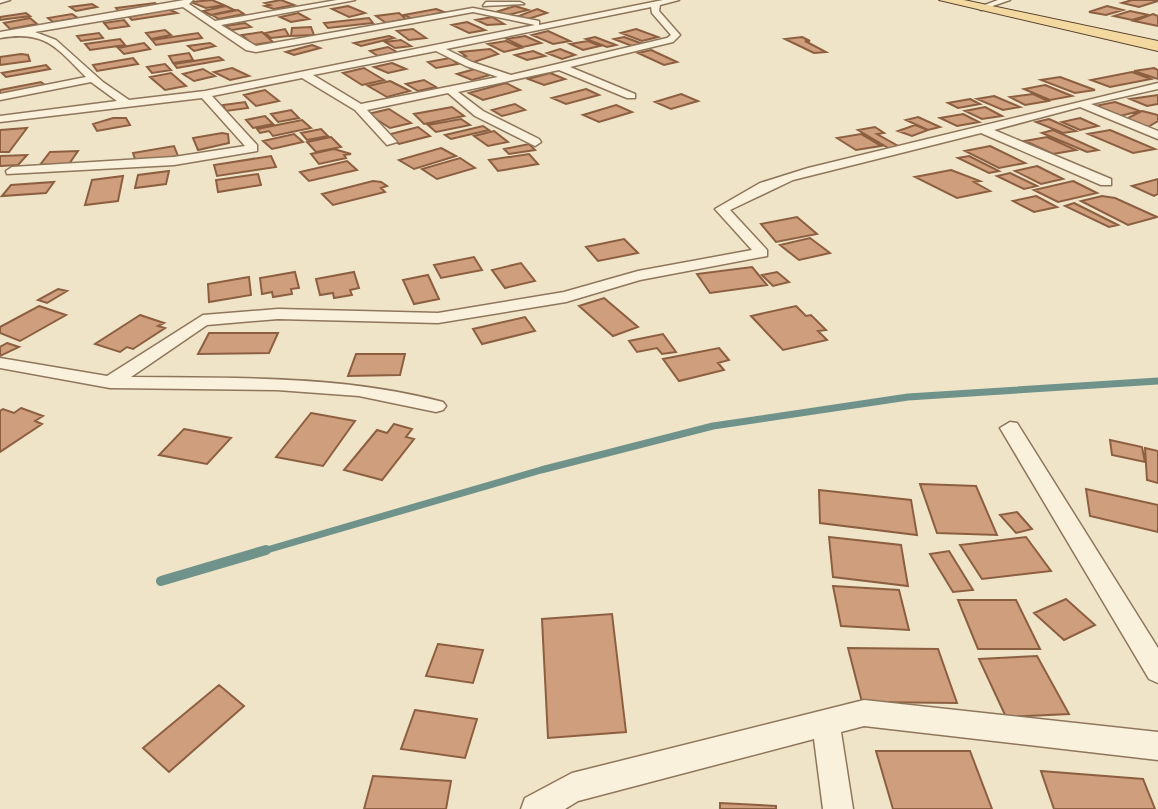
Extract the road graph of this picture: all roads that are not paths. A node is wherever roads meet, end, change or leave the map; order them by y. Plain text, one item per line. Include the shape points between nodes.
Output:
1 (6, 0) edge
2 (351, 0) edge
3 (676, 0) edge
4 (946, 0) edge
5 (1006, 0) edge
6 (0, 1) edge
7 (187, 2) edge
8 (520, 4) dead end
9 (656, 4) junction
10 (466, 5) edge
11 (981, 8) junction
12 (211, 24) junction
13 (545, 24) junction
14 (14, 33) junction
15 (0, 35) edge
16 (1158, 46) edge
17 (436, 47) junction
18 (559, 66) junction
19 (302, 73) junction
20 (511, 78) junction
21 (91, 79) junction
22 (1158, 86) edge
23 (451, 90) junction
24 (205, 94) junction
25 (631, 96) dead end
26 (0, 97) edge
27 (124, 101) junction
28 (1081, 104) junction
29 (359, 108) junction
30 (0, 119) edge
31 (984, 130) junction
32 (1158, 135) edge
33 (391, 142) dead end
34 (535, 142) dead end
35 (12, 171) dead end
36 (1106, 183) dead end
37 (0, 363) edge
38 (110, 382) junction
39 (436, 406) dead end
40 (1010, 428) dead end
41 (1158, 671) edge
42 (826, 724) junction
43 (1158, 746) edge
44 (537, 809) edge
45 (838, 809) edge

1 - 6 street
2 - 12 street
3 - 9 street
4 - 11 main road
5 - 11 street
7 - 12 street
7 - 14 street
8 - 10 street
9 - 13 street
9 - 18 street via 655,11 675,37
10 - 12 street via 256,48
10 - 13 street
11 - 16 main road
13 - 17 street
14 - 15 street
14 - 21 street via 48,35
17 - 19 street
17 - 20 street
18 - 20 street
18 - 25 street
19 - 24 street
19 - 29 street
20 - 23 street
21 - 26 street
21 - 27 street via 107,94
22 - 28 street
23 - 29 street
23 - 34 street via 489,119
24 - 27 street
24 - 35 street via 253,148 174,161
27 - 30 street
28 - 31 street
28 - 32 street
29 - 33 street
31 - 36 street
31 - 38 street via 834,163 742,195 722,209 762,253 638,276 566,297 438,318 278,314 203,320
37 - 38 street
38 - 39 street via 359,390
40 - 41 street
42 - 43 street via 864,713
42 - 44 street via 572,788
42 - 45 street

